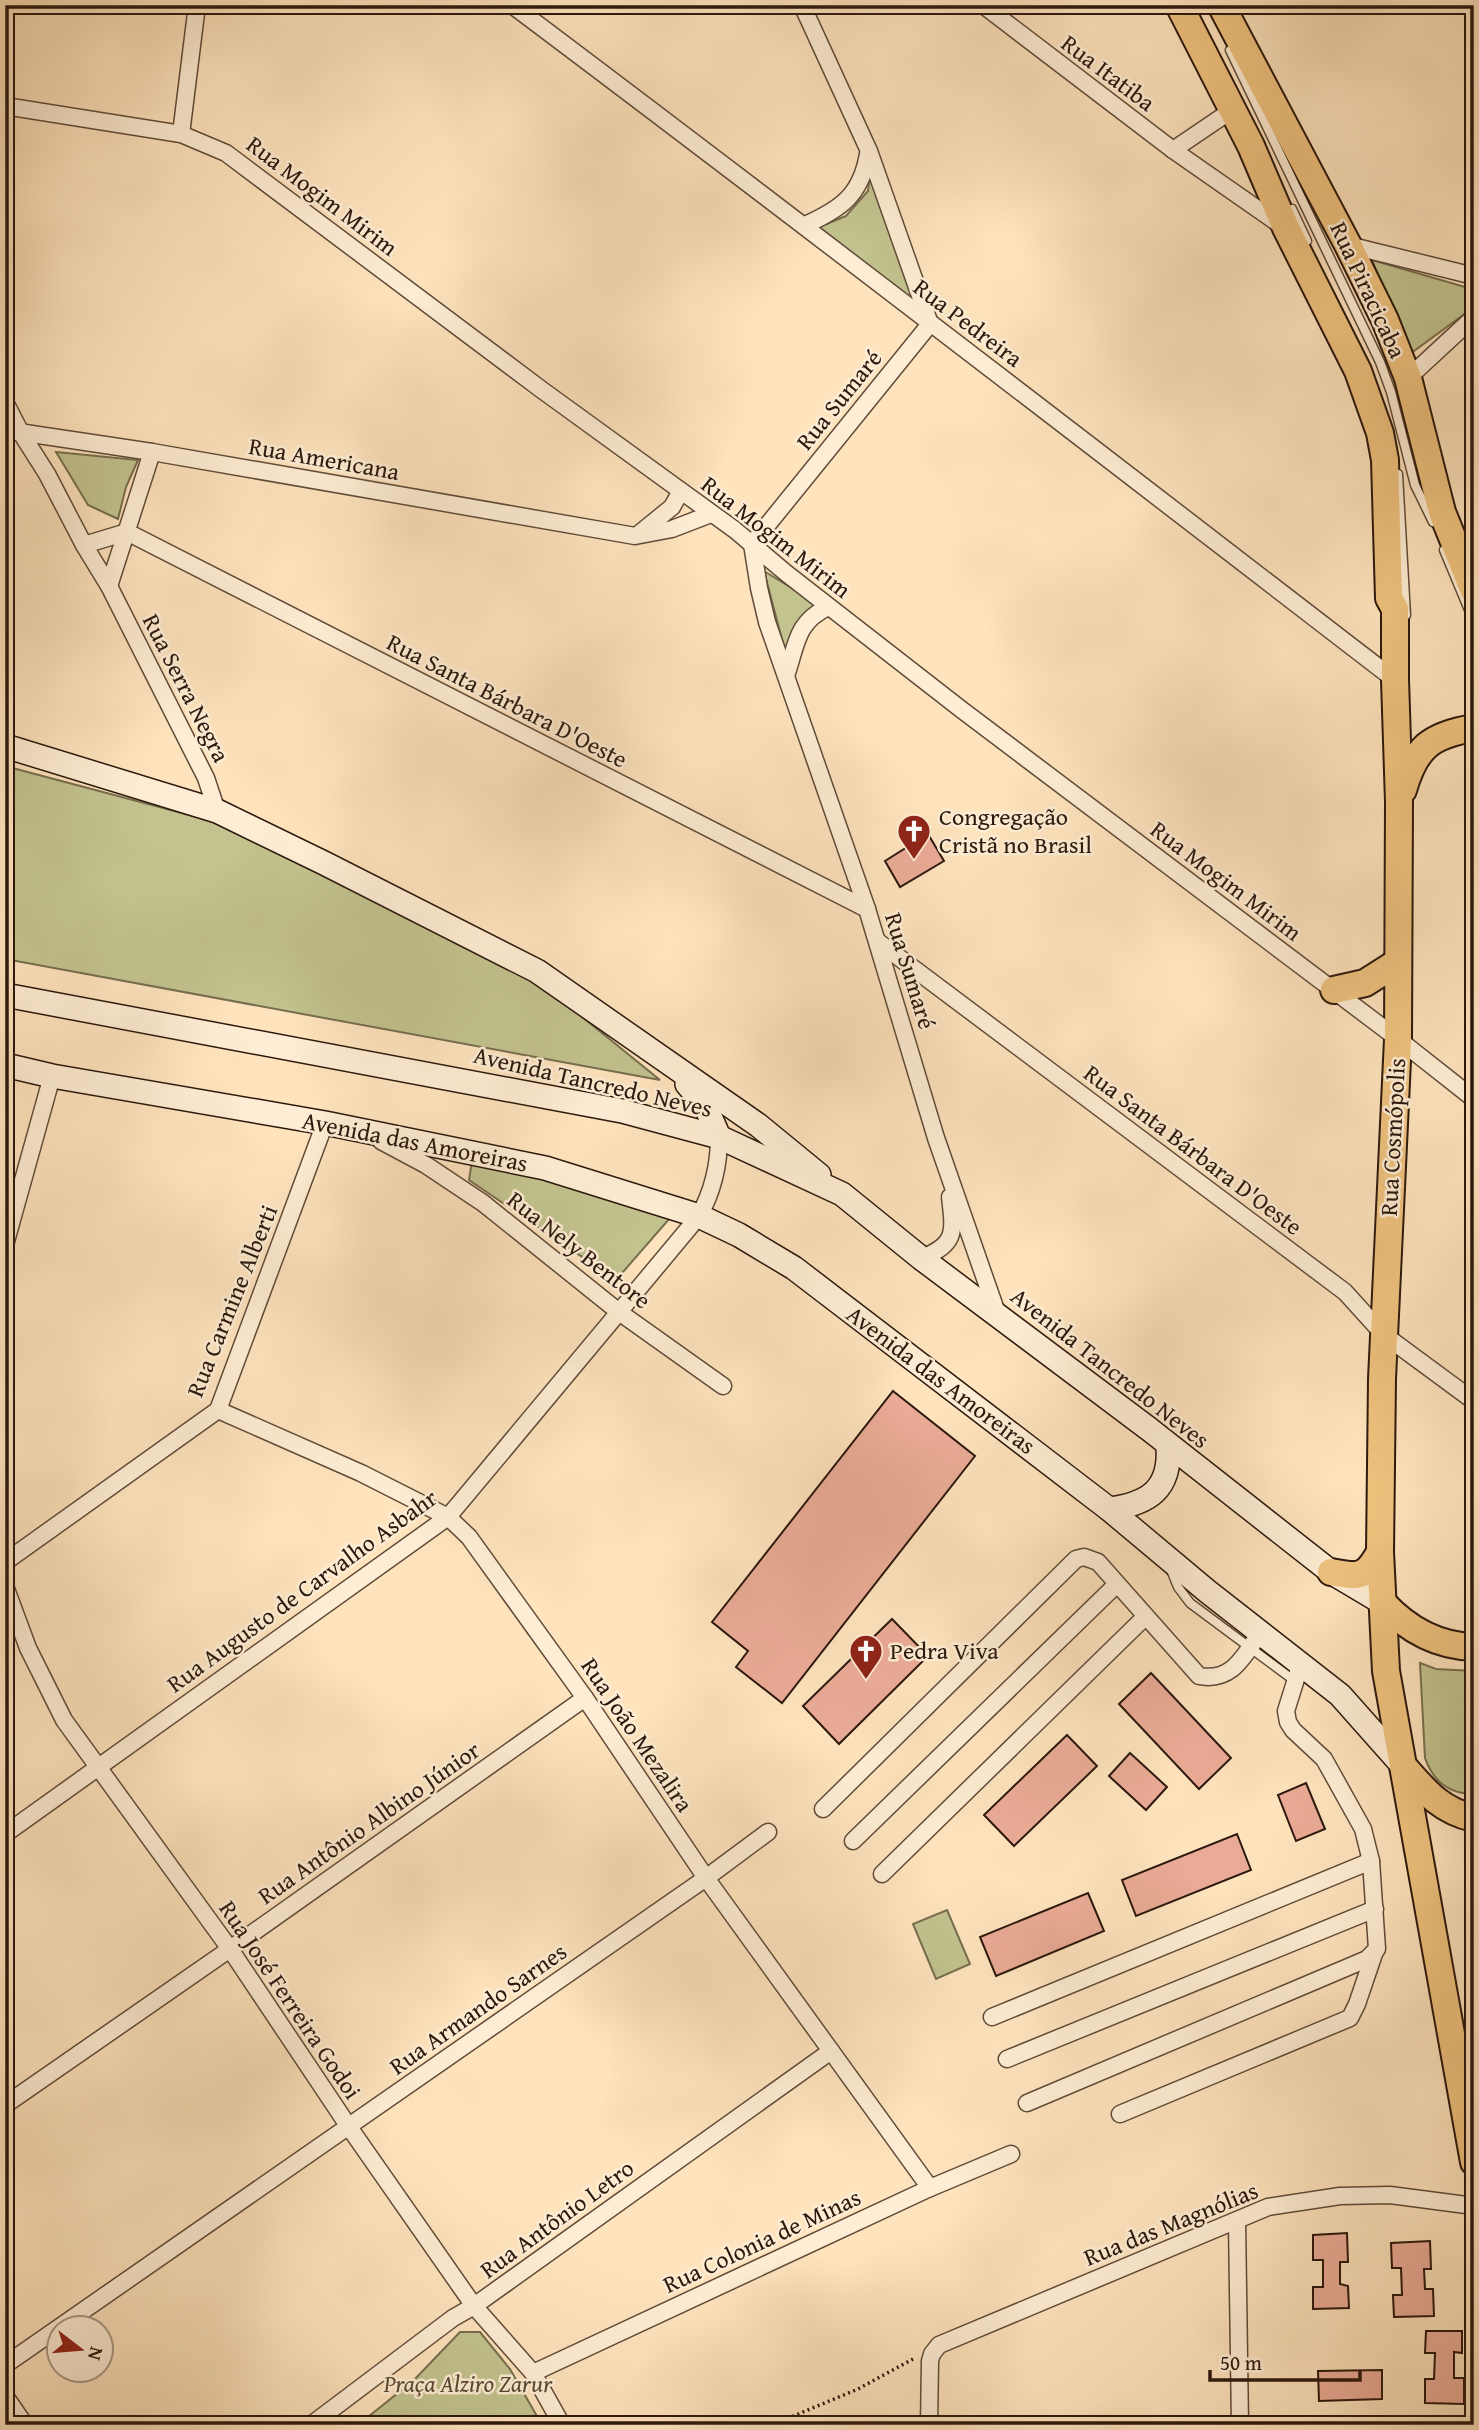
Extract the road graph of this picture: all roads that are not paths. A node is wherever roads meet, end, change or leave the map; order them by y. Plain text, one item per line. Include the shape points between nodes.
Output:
1 (198, 5) edge
2 (512, 5) edge
3 (802, 5) edge
4 (983, 5) edge
5 (1179, 5) edge
6 (1221, 5) edge
7 (1226, 41) dead end
8 (1228, 80) dead end
9 (5, 106) edge
10 (1233, 110) junction
11 (181, 134) junction
12 (1173, 150) junction
13 (869, 152) junction
14 (1265, 156) dead end
15 (1288, 217) junction
16 (805, 225) junction
17 (1348, 245) junction
18 (1314, 256) dead end
19 (1474, 276) edge
20 (1474, 317) edge
21 (930, 324) junction
22 (1355, 343) dead end
23 (1408, 378) junction
24 (5, 402) edge
25 (13, 432) edge
26 (1390, 433) dead end
27 (152, 453) junction
28 (1396, 459) dead end
29 (681, 491) junction
30 (1387, 507) joint
31 (711, 514) junction
32 (127, 531) junction
33 (635, 536) junction
34 (752, 544) junction
35 (84, 545) junction
36 (109, 586) junction
37 (1474, 591) edge
38 (828, 607) junction
39 (1474, 622) edge
40 (787, 673) junction
41 (1395, 680) junction
42 (1474, 728) edge
43 (5, 746) edge
44 (1399, 802) junction
45 (217, 811) junction
46 (867, 909) junction
47 (877, 941) junction
48 (1398, 962) junction
49 (1334, 990) junction
50 (5, 995) edge
51 (1398, 1039) junction
52 (664, 1058) junction
53 (5, 1065) edge
54 (52, 1076) junction
55 (1474, 1099) edge
56 (325, 1123) junction
57 (369, 1134) junction
58 (719, 1137) junction
59 (946, 1164) junction
60 (842, 1194) junction
61 (699, 1216) junction
62 (5, 1245) edge
63 (921, 1258) junction
64 (619, 1312) junction
65 (997, 1313) junction
66 (1383, 1334) junction
67 (723, 1386) dead end
68 (1474, 1401) edge
69 (218, 1410) junction
70 (1168, 1446) junction
71 (1110, 1509) junction
72 (448, 1517) junction
73 (1380, 1552) junction
74 (5, 1562) edge
75 (1331, 1572) junction
76 (1116, 1585) junction
77 (5, 1586) edge
78 (1382, 1604) junction
79 (1145, 1617) junction
80 (1255, 1640) junction
81 (1474, 1647) edge
82 (1298, 1672) junction
83 (585, 1698) junction
84 (1403, 1766) junction
85 (97, 1767) junction
86 (823, 1809) dead end
87 (1474, 1818) edge
88 (768, 1832) dead end
89 (5, 1834) edge
90 (853, 1841) dead end
91 (1371, 1861) junction
92 (881, 1874) dead end
93 (706, 1878) junction
94 (1375, 1909) junction
95 (230, 1950) junction
96 (1374, 1954) junction
97 (992, 2017) dead end
98 (831, 2051) junction
99 (1007, 2059) dead end
100 (1027, 2103) dead end
101 (5, 2105) edge
102 (1120, 2114) dead end
103 (348, 2127) junction
104 (1011, 2154) dead end
105 (1474, 2162) edge
106 (930, 2188) junction
107 (1474, 2206) edge
108 (1237, 2221) junction
109 (474, 2306) junction
110 (5, 2365) edge
111 (533, 2373) junction
112 (5, 2396) edge
113 (25, 2425) edge
114 (311, 2425) edge
115 (562, 2425) edge
116 (929, 2425) edge
117 (1240, 2425) edge

1 - 11 street
2 - 16 street, Rua Pedreira
3 - 13 street
4 - 12 street, Rua Itatiba
5 - 10 main road, Rua Piracicaba
6 - 17 main road, Rua Piracicaba
7 - 39 lane via 1380,362 1415,485
8 - 14 lane
9 - 11 street, Rua Mogim Mirim
10 - 12 street
10 - 15 main road, Rua Piracicaba
11 - 29 street, Rua Mogim Mirim via 226,153 256,173
12 - 15 street, Rua Itatiba
13 - 16 street via 862,178 847,200
13 - 21 street
15 - 18 lane
15 - 30 main road, Rua Piracicaba via 1358,371 1380,433
16 - 21 street, Rua Pedreira
17 - 19 street
17 - 23 main road, Rua Piracicaba
20 - 23 street
21 - 34 street, Rua Sumaré
21 - 41 street, Rua Pedreira
22 - 26 lane
23 - 37 main road, Rua Piracicaba via 1442,512
24 - 25 street, Rua Serra Negra
25 - 27 street, Rua Americana
25 - 35 street, Rua Serra Negra via 47,474
27 - 32 street
27 - 33 street, Rua Americana
28 - 41 lane via 1407,608
29 - 31 street, Rua Mogim Mirim
29 - 33 street via 672,507
30 - 41 main road, Rua Cosmópolis
31 - 33 street, Rua Americana via 672,529
31 - 34 street, Rua Mogim Mirim
32 - 35 street
32 - 36 street
32 - 46 street, Rua Santa Bárbara D'Oeste
34 - 38 street, Rua Mogim Mirim
34 - 40 street, Rua Sumaré via 767,622
35 - 36 street, Rua Serra Negra
36 - 45 street, Rua Serra Negra via 206,778
38 - 40 street via 805,623
38 - 49 street, Rua Mogim Mirim
40 - 46 street, Rua Sumaré
41 - 44 main road, Rua Cosmópolis
42 - 44 main road via 1446,734 1423,747
43 - 45 main road
44 - 48 main road, Rua Cosmópolis
45 - 52 main road via 537,971
46 - 47 street, Rua Sumaré
47 - 59 street, Rua Sumaré
47 - 66 street, Rua Santa Bárbara D'Oeste via 1345,1292
48 - 49 main road via 1365,983
48 - 51 main road, Rua Cosmópolis
49 - 51 street, Rua Mogim Mirim
50 - 58 main road, Avenida Tancredo Neves via 622,1111
51 - 55 street, Rua Mogim Mirim
51 - 66 main road, Rua Cosmópolis
52 - 58 main road via 706,1107
52 - 60 main road via 758,1125
53 - 54 main road, Avenida das Amoreiras
54 - 56 main road, Avenida das Amoreiras
54 - 62 street
56 - 57 main road, Avenida das Amoreiras
56 - 69 street, Rua Carmine Alberti
57 - 61 main road, Avenida das Amoreiras via 545,1168
57 - 64 street, Rua Nely Bentore via 484,1203
58 - 60 main road, Avenida Tancredo Neves
58 - 61 street, Rua Augusto de Carvalho Asbahr via 713,1186
59 - 63 street, Rua Sumaré via 953,1228 946,1245
59 - 65 street, Rua Sumaré
60 - 63 main road, Avenida Tancredo Neves
61 - 64 street, Rua Augusto de Carvalho Asbahr
61 - 71 main road, Avenida das Amoreiras via 794,1268
63 - 65 main road, Avenida Tancredo Neves
64 - 67 street, Rua Nely Bentore
64 - 72 street, Rua Augusto de Carvalho Asbahr
65 - 70 main road, Avenida Tancredo Neves
66 - 68 street, Rua Santa Bárbara D'Oeste
66 - 73 main road, Rua Cosmópolis
69 - 72 street, Rua João Mezalira
69 - 74 street, Rua Carmine Alberti
70 - 71 main road via 1162,1483 1150,1498
70 - 75 main road, Avenida Tancredo Neves
71 - 80 main road, Avenida das Amoreiras
72 - 83 street, Rua João Mezalira via 469,1537
72 - 85 street, Rua Augusto de Carvalho Asbahr
73 - 75 main road via 1362,1575
73 - 78 main road, Rua Cosmópolis
75 - 78 main road, Avenida Tancredo Neves
76 - 79 street
76 - 86 street via 1094,1559 1076,1559
76 - 90 street
77 - 85 street, Rua José Ferreira Godoi via 28,1648 64,1720
78 - 81 main road via 1418,1633
78 - 84 main road, Rua Cosmópolis via 1386,1671
79 - 80 street via 1199,1676 1220,1677
79 - 92 street
80 - 82 main road, Avenida das Amoreiras
82 - 84 main road, Avenida das Amoreiras via 1340,1695
82 - 91 street via 1286,1711 1288,1723 1324,1759 1363,1829
83 - 93 street, Rua João Mezalira
83 - 95 street, Rua Antônio Albino Júnior
84 - 87 main road via 1436,1802
84 - 105 main road
85 - 89 street, Rua Augusto de Carvalho Asbahr
85 - 95 street, Rua José Ferreira Godoi
88 - 93 street, Rua Armando Sarnes
91 - 94 street
91 - 97 street
93 - 98 street, Rua João Mezalira
93 - 103 street, Rua Armando Sarnes
94 - 96 street via 1378,1944
94 - 99 street
95 - 101 street, Rua Antônio Albino Júnior
95 - 103 street, Rua José Ferreira Godoi
96 - 100 street
96 - 102 street via 1350,2018
98 - 106 street, Rua João Mezalira
98 - 109 street, Rua Antônio Letro
103 - 109 street, Rua José Ferreira Godoi
103 - 110 street, Rua Armando Sarnes
104 - 106 street, Rua Colonia de Minas
106 - 111 street, Rua Colonia de Minas
107 - 108 street, Rua das Magnólias via 1390,2195 1340,2196 1268,2207
108 - 116 street, Rua das Magnólias via 939,2345 930,2361
108 - 117 street
109 - 111 street, Rua José Ferreira Godoi
109 - 114 street, Rua Antônio Letro
111 - 115 street, Rua José Ferreira Godoi
112 - 113 street

